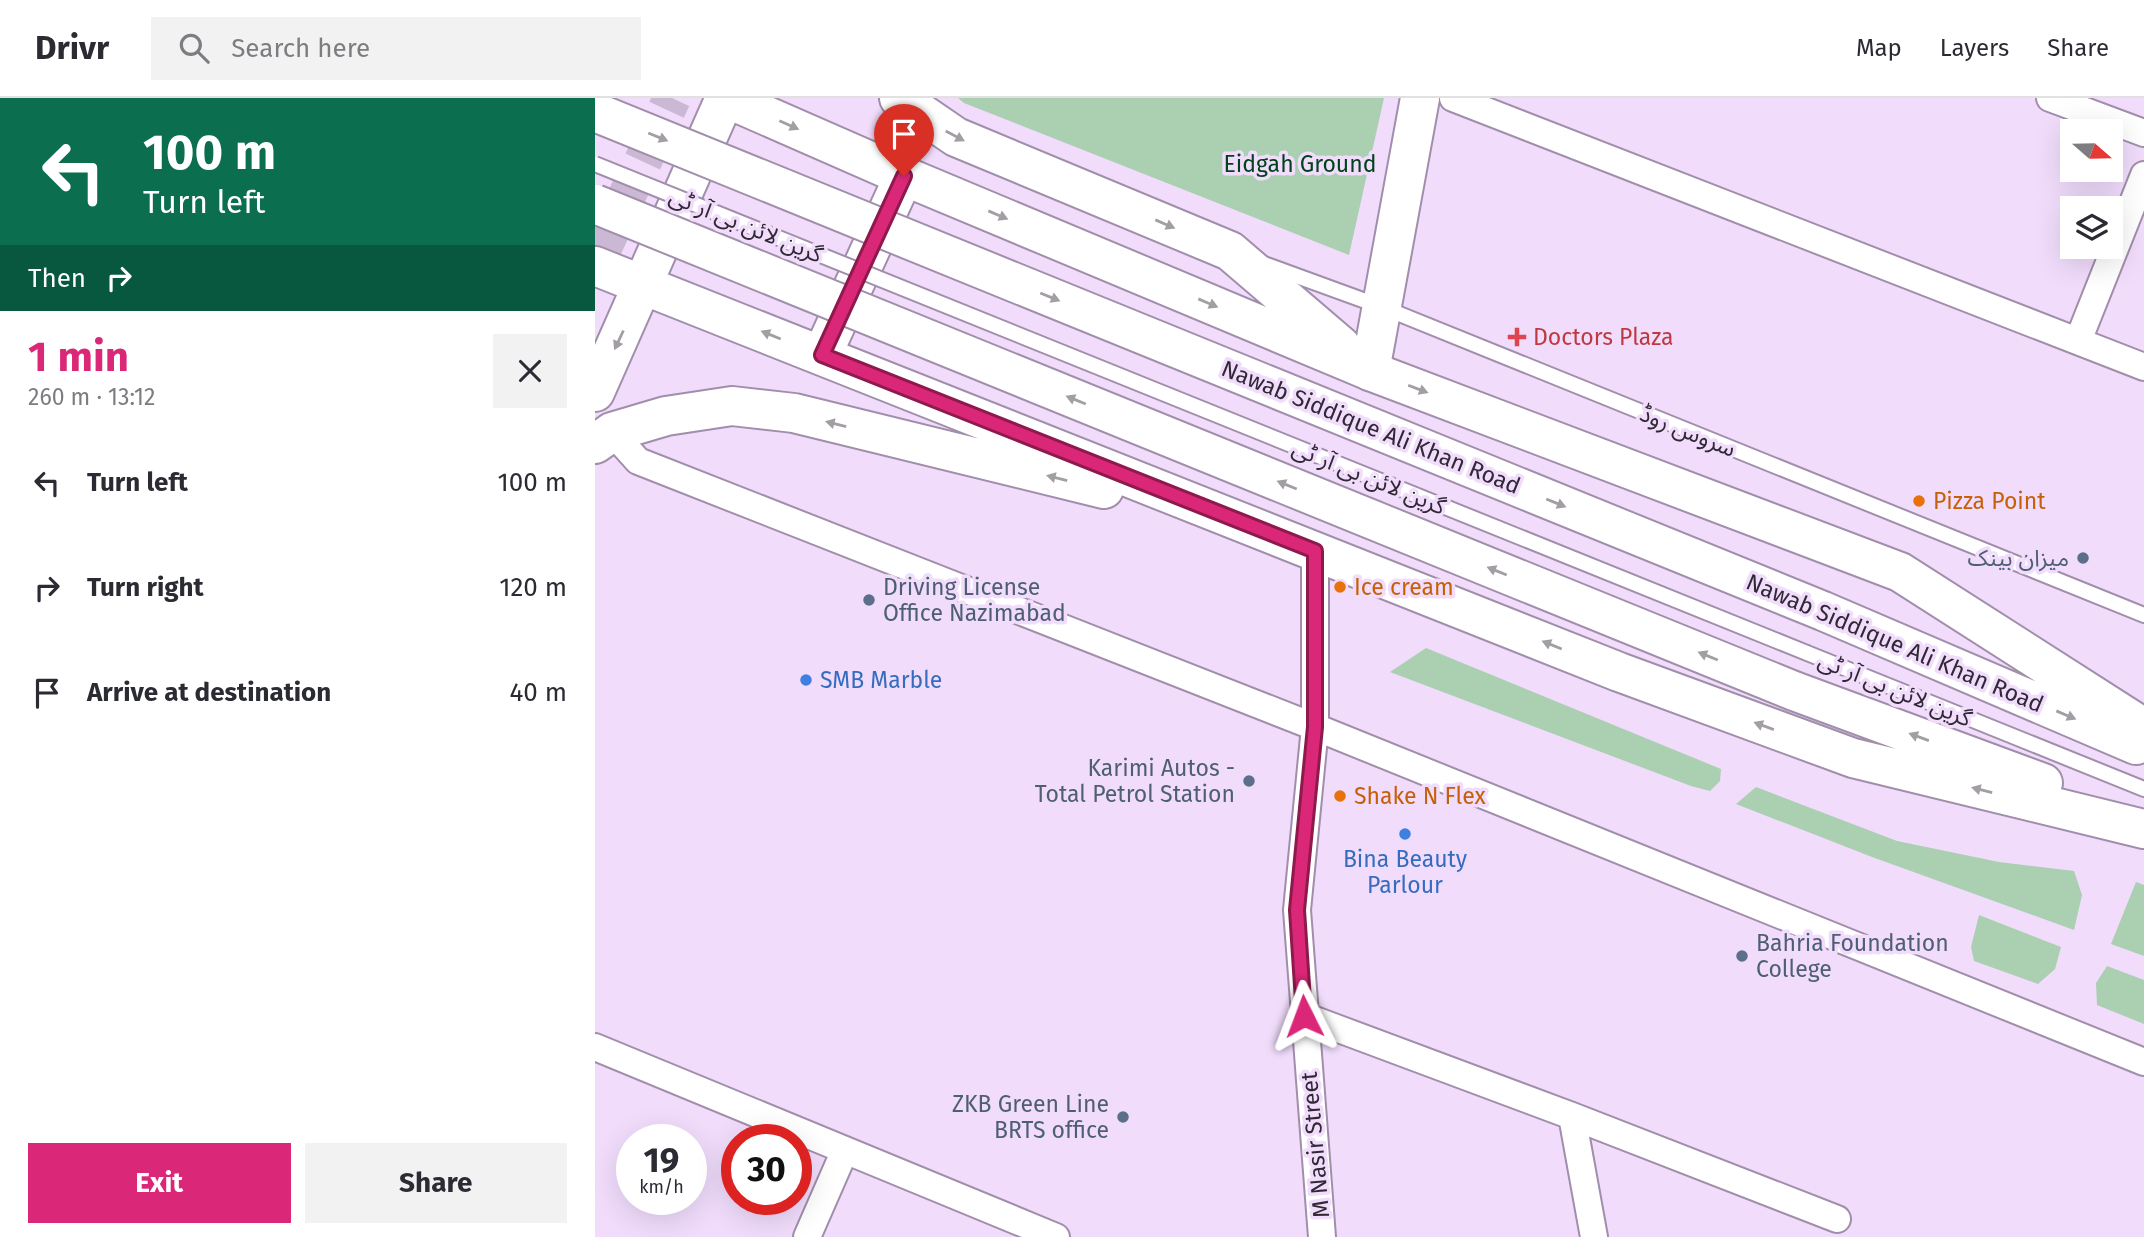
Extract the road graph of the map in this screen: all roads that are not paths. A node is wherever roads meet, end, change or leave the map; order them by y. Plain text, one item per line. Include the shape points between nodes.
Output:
1 (725, 98) edge
2 (899, 98) edge
3 (1420, 98) edge
4 (1453, 98) edge
5 (2050, 98) edge
6 (595, 112) edge
7 (2144, 133) edge
8 (595, 164) edge
9 (2144, 175) edge
10 (904, 176) junction
11 (595, 204) edge
12 (1230, 251) junction
13 (595, 266) edge
14 (643, 286) junction
15 (1382, 307) junction
16 (2078, 341) junction
17 (822, 355) junction
18 (2144, 367) edge
19 (1370, 371) junction
20 (595, 392) edge
21 (603, 438) edge
22 (1242, 523) junction
23 (1315, 551) junction
24 (2144, 615) edge
25 (1315, 727) junction
26 (2144, 728) edge
27 (2144, 748) edge
28 (2144, 789) edge
29 (2144, 820) edge
30 (2144, 829) edge
31 (1304, 1016) junction
32 (595, 1047) edge
33 (2144, 1062) edge
34 (1572, 1116) junction
35 (845, 1150) junction
36 (1837, 1219) dead end
37 (807, 1237) edge
38 (1056, 1237) edge
39 (1322, 1237) edge
40 (1594, 1237) edge

1 -> 10 main road
1 - 14 main road
2 -> 12 main road via 955,138
3 - 15 main road
4 - 16 street
5 - 7 street
6 -> 27 main road, Nawab Siddique Ali Khan Road, bridge via 1823,611
8 - 28 lane, گرین لائن بی آر ٹی, bridge
9 - 16 street
10 - 17 main road
10 -> 19 main road
29 -> 11 main road, bridge via 1794,691
12 - 15 lane, سروس روڈ
12 - 19 main road
13 - 14 main road
17 -> 14 main road
14 -> 20 main road
15 - 19 main road
15 - 24 lane, سروس روڈ
16 - 18 street
17 - 22 main road
19 -> 26 main road via 1900,572
22 -> 21 main road via 794,413 732,406 666,416
21 - 25 street via 638,461
22 - 23 main road
23 - 25 street, M Nasir Street
30 -> 23 main road via 1853,758 1619,672
25 - 31 street, M Nasir Street via 1297,910
25 - 33 street
31 - 34 street
31 - 39 street, M Nasir Street
32 - 35 street
34 - 36 street
34 - 40 street
35 - 37 street
35 - 38 street

